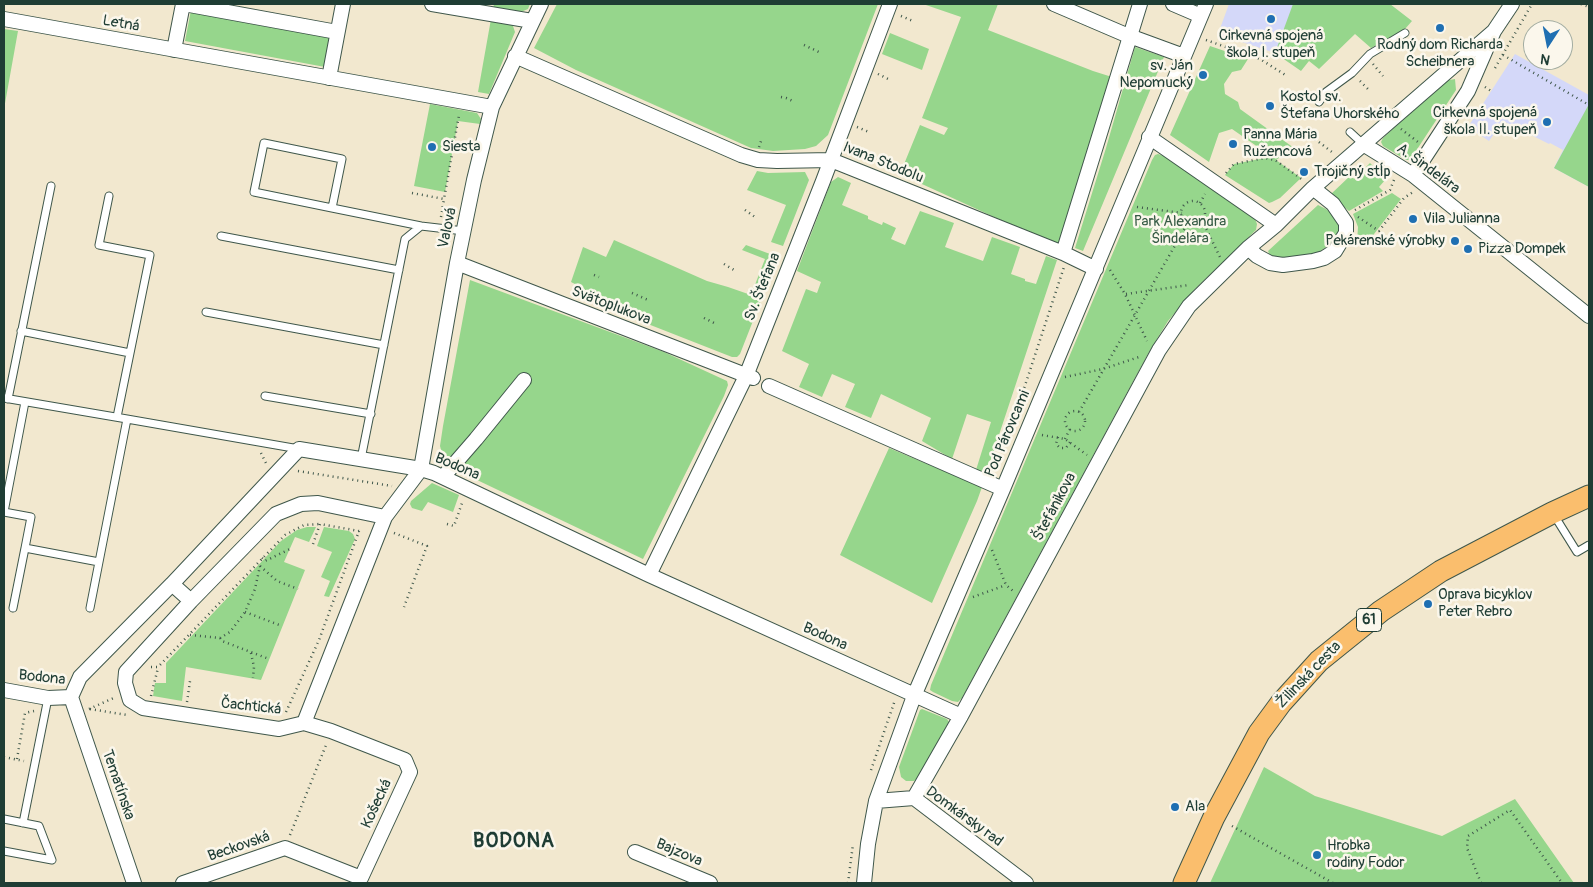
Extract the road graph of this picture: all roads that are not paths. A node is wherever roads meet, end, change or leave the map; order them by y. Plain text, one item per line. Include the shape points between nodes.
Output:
1 (183, 4) edge
2 (343, 4) edge
3 (432, 4) edge
4 (541, 4) edge
5 (890, 4) edge
6 (1054, 4) edge
7 (1140, 4) edge
8 (1173, 4) edge
9 (1512, 4) edge
10 (1203, 10) edge
11 (4, 19) edge
12 (532, 21) junction
13 (1494, 31) junction
14 (338, 32) junction
15 (1405, 33) dead end
16 (1130, 37) junction
17 (174, 50) junction
18 (515, 56) junction
19 (1184, 56) junction
20 (329, 78) junction
21 (1319, 102) dead end
22 (492, 108) junction
23 (1350, 132) dead end
24 (1149, 137) junction
25 (1363, 144) junction
26 (831, 160) junction
27 (1414, 175) junction
28 (1311, 183) junction
29 (51, 186) dead end
30 (109, 196) dead end
31 (332, 208) junction
32 (1276, 225) junction
33 (420, 226) junction
34 (464, 231) junction
35 (221, 236) dead end
36 (1248, 248) junction
37 (1063, 253) junction
38 (457, 263) junction
39 (1096, 268) junction
40 (399, 270) junction
41 (206, 312) dead end
42 (1589, 316) edge
43 (21, 331) junction
44 (384, 345) junction
45 (130, 353) junction
46 (749, 377) junction
47 (524, 380) dead end
48 (769, 386) dead end
49 (265, 396) dead end
50 (6, 398) edge
51 (25, 402) junction
52 (371, 414) junction
53 (117, 417) junction
54 (127, 419) junction
55 (299, 449) junction
56 (361, 459) junction
57 (421, 469) junction
58 (443, 477) junction
59 (1003, 489) junction
60 (1589, 496) edge
61 (1552, 513) junction
62 (384, 525) junction
63 (1589, 545) edge
64 (25, 548) junction
65 (99, 562) junction
66 (649, 575) junction
67 (172, 584) junction
68 (191, 601) junction
69 (13, 608) dead end
70 (90, 608) dead end
71 (4, 690) edge
72 (914, 696) junction
73 (71, 697) junction
74 (47, 703) junction
75 (961, 716) junction
76 (304, 723) junction
77 (914, 798) junction
78 (876, 802) junction
79 (4, 819) edge
80 (23, 823) junction
81 (4, 851) edge
82 (635, 852) dead end
83 (361, 878) joint
84 (134, 883) edge
85 (183, 883) edge
86 (710, 883) edge
87 (864, 883) edge
88 (1026, 883) edge
89 (1184, 883) edge

1 - 14 street
1 - 17 street
2 - 14 street
3 - 12 street
4 - 12 street, Valová
5 - 26 street, Sv. Štefana
6 - 16 street
7 - 16 street
8 - 10 street
9 - 13 street, Štefánikova
10 - 19 street, Pod Párovcami
11 - 17 street, Letná
12 - 18 street, Valová
13 - 25 street, Štefánikova
13 - 27 street, Štefánikova via 1468,91
14 - 20 street
15 - 21 lane via 1370,54
16 - 19 street
16 - 37 street
17 - 20 street, Letná
18 - 22 street, Valová
18 - 26 street, Ivana Stodolu via 741,155 758,160
19 - 24 street, Pod Párovcami
20 - 22 street, Letná
22 - 34 street, Valová
23 - 25 lane
24 - 32 street
24 - 39 street, Pod Párovcami
25 - 27 street, A. Šindelára
25 - 28 street, Štefánikova
26 - 37 street, Ivana Stodolu
26 - 46 street, Sv. Štefana
27 - 42 street, A. Šindelára
28 - 32 street, Štefánikova
28 - 36 street via 1334,204 1346,223 1346,233 1335,251 1313,261 1283,265 1270,263
29 - 43 lane
30 - 45 lane via 99,245 150,255
31 - 31 lane via 254,192 264,143 342,159
31 - 33 lane
32 - 36 street, Štefánikova
33 - 34 lane
33 - 40 lane via 406,238
34 - 38 street, Valová
35 - 40 lane
36 - 75 street, Štefánikova via 1189,306 1159,350
37 - 39 street, Ivana Stodolu
38 - 46 street, Svätoplukova
38 - 57 street, Valová
39 - 59 street, Pod Párovcami
40 - 44 lane
41 - 44 lane
43 - 45 lane
43 - 50 lane
44 - 52 lane
45 - 53 lane
46 - 66 street, Sv. Štefana
47 - 58 street
48 - 59 street
49 - 52 lane
50 - 51 lane
51 - 53 lane
51 - 64 lane via 4,512 31,517
52 - 56 lane
53 - 54 lane
54 - 55 lane
54 - 65 lane
55 - 56 street, Bodona
55 - 67 street, Bodona
56 - 57 street, Bodona
57 - 58 street, Bodona
57 - 62 street
58 - 66 street, Bodona
59 - 72 street, Pod Párovcami
60 - 61 main road, Žilinská cesta / 61
61 - 63 lane via 1577,552
61 - 89 main road, Žilinská cesta / 61 via 1426,580 1318,661 1258,734
62 - 68 street via 318,503 301,504 276,514
62 - 76 street
64 - 65 lane
64 - 69 lane
65 - 70 lane
66 - 72 street, Bodona
67 - 68 street
67 - 73 street, Bodona via 80,677
68 - 76 street, Čachtická via 126,672 125,683 130,700 143,708 278,729
71 - 74 street, Bodona
72 - 75 street, Bodona
72 - 78 street, Pod Párovcami
73 - 74 street, Bodona
73 - 84 street, Tematínska
74 - 80 lane
75 - 77 street, Štefánikova
76 - 83 street, Košecká via 405,760 410,772
77 - 78 street, Domkársky rad
77 - 88 street, Domkársky rad
78 - 87 street, Pod Párovcami
79 - 80 lane
80 - 81 lane via 39,826 52,860
82 - 86 street, Bajzova
83 - 85 street, Beckovská via 285,848

